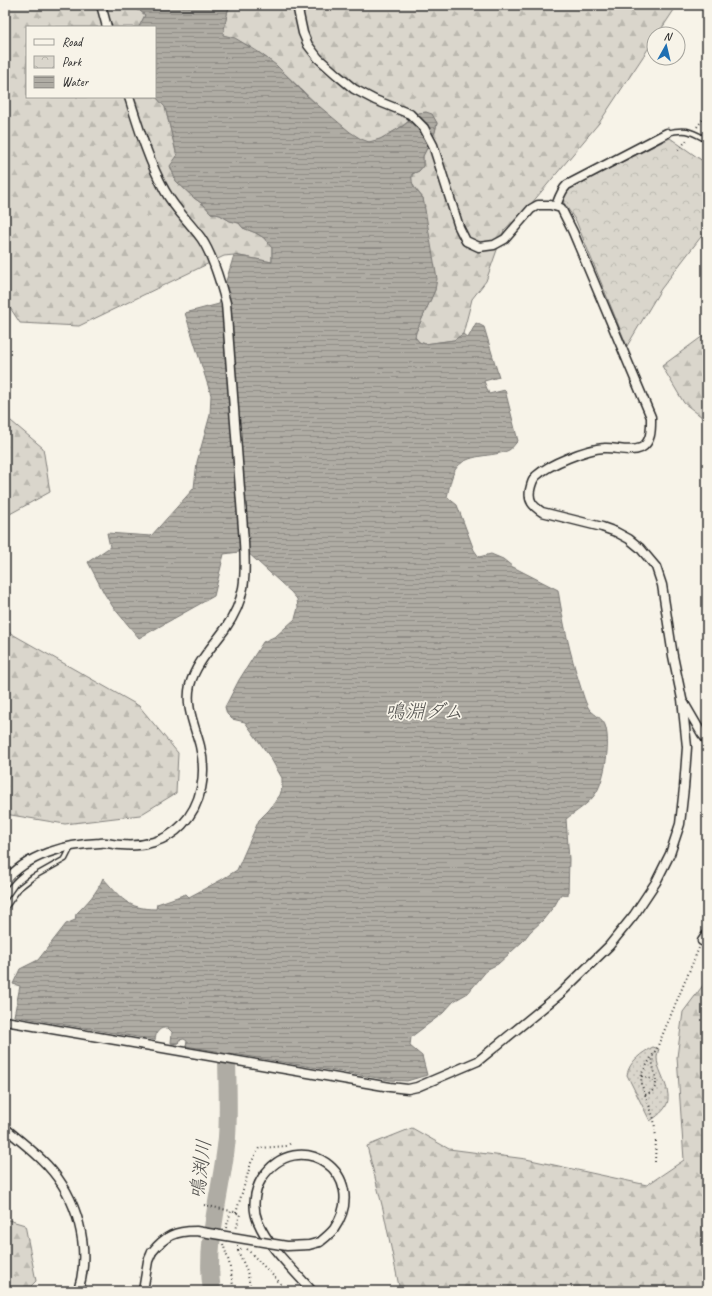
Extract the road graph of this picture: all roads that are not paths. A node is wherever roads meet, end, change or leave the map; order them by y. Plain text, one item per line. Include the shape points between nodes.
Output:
1 (101, 5) edge
2 (297, 5) edge
3 (107, 26) edge
4 (129, 98) edge
5 (667, 133) joint
6 (707, 140) edge
7 (556, 206) junction
8 (682, 699) junction
9 (707, 740) edge
10 (71, 847) junction
11 (5, 882) edge
12 (5, 908) edge
13 (707, 934) edge
14 (702, 942) road end
15 (5, 1021) edge
16 (5, 1128) edge
17 (78, 1291) edge
18 (143, 1291) edge
19 (312, 1291) edge

1 - 3 street
2 - 7 street via 303,33 318,58 354,89 410,114 424,128 433,145 459,227 466,241 479,247 494,245 505,239 534,207
4 - 10 street via 159,180 180,214 201,239 215,268 226,303 244,542 244,586 237,610 198,666 191,683 188,697 203,769 203,782 193,810 182,826 152,844 128,846 102,842
5 - 6 lane via 689,131
5 - 7 street via 567,185
7 - 8 street via 561,208 573,232 651,417 652,433 641,448 604,448 579,453 549,468 535,476 529,493 530,502 542,512 616,532 640,548 656,567 662,585
8 - 9 street
8 - 15 street via 688,747 680,824 670,854 656,882 609,946 560,994 478,1061 417,1086 402,1089
10 - 11 street via 30,860
10 - 12 lane via 65,859 19,888
13 - 14 street
16 - 17 street via 47,1165 68,1196 79,1224 83,1244 83,1268
18 - 19 street, bridge via 152,1252 161,1242 184,1231 196,1231 287,1246 320,1242 333,1230 340,1217 344,1192 341,1179 334,1168 320,1159 306,1155 292,1156 267,1171 259,1183 254,1209 267,1239

